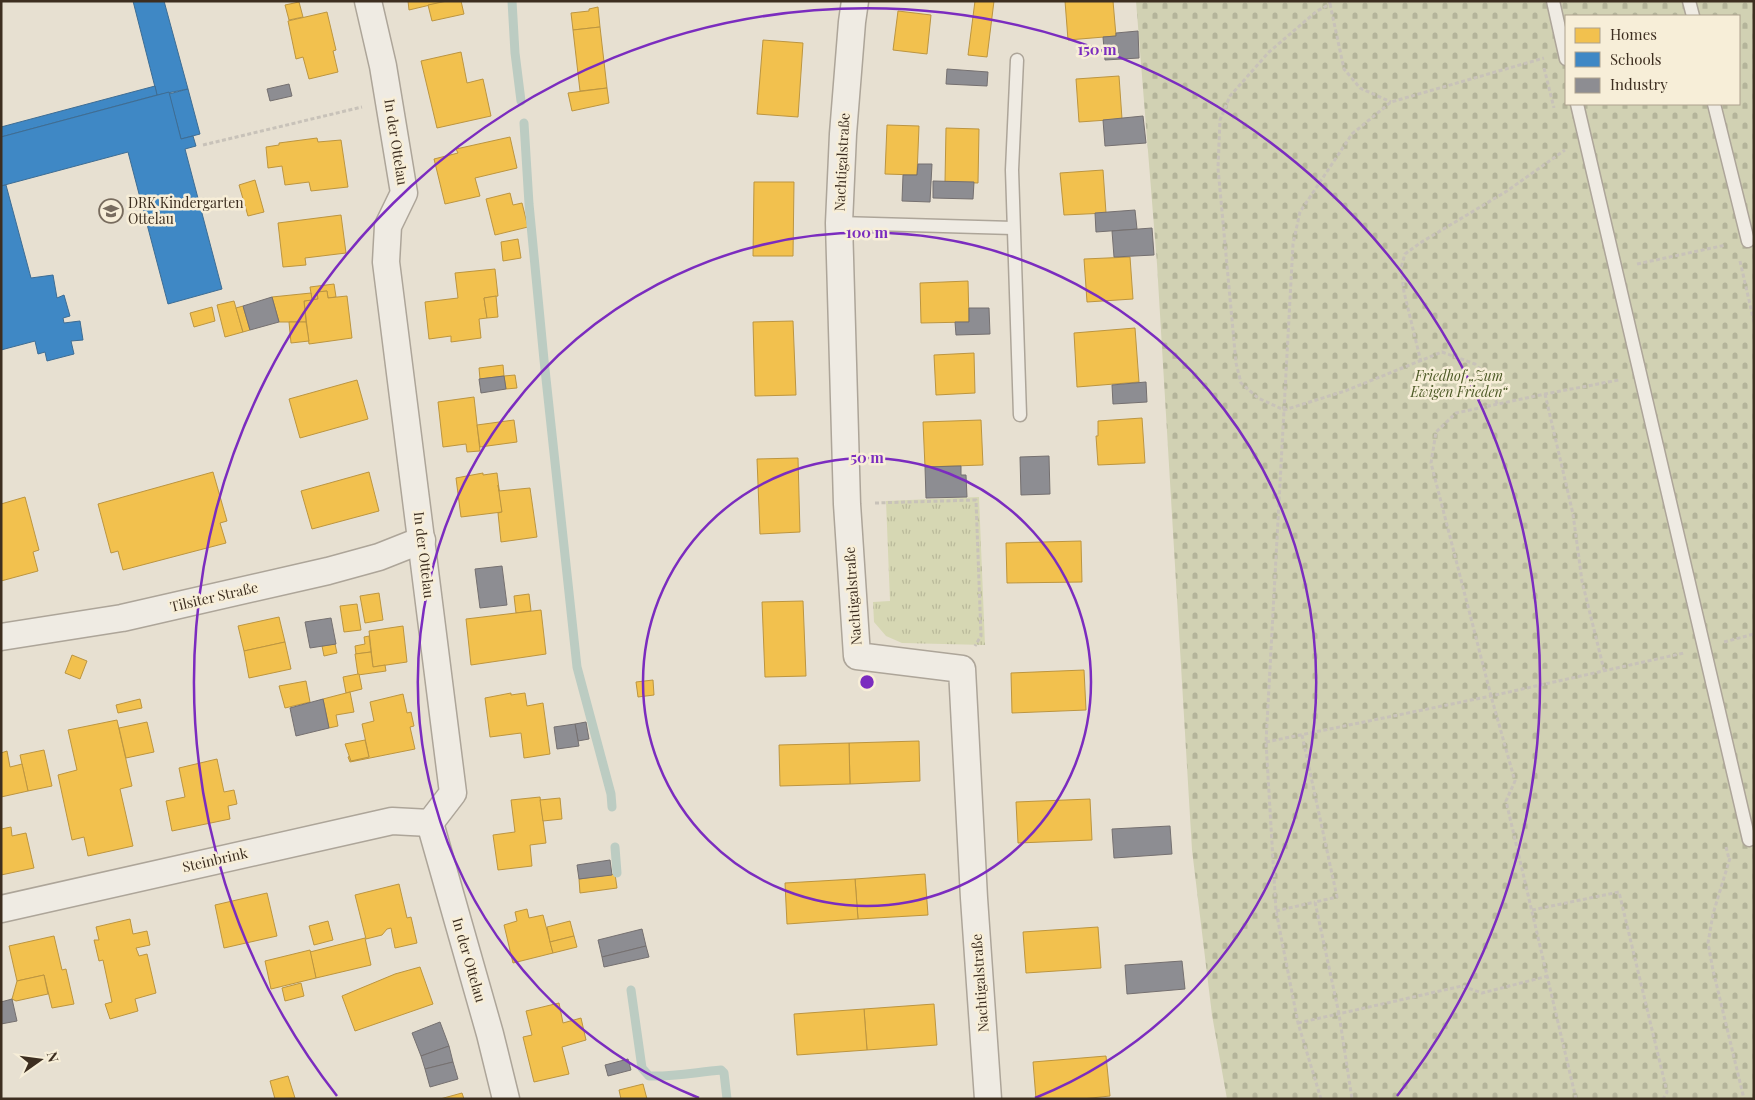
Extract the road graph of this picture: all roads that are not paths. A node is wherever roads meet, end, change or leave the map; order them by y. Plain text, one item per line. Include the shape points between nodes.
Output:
1 (368, 1) edge
2 (855, 1) edge
3 (1554, 1) edge
4 (1690, 1) edge
5 (1693, 15) edge
6 (1565, 56) edge
7 (1017, 60) dead end
8 (1577, 105) edge
9 (1714, 105) edge
10 (839, 223) junction
11 (1013, 228) junction
12 (1748, 241) road end
13 (1020, 415) dead end
14 (422, 540) junction
15 (1, 637) edge
16 (430, 823) junction
17 (1749, 840) road end
18 (1, 909) edge
19 (506, 1099) edge
20 (988, 1099) edge

1 - 14 street, In der Ottelau via 383,66 404,193 388,226 386,262
2 - 10 street, Nachtigalstraße
3 - 6 lane
4 - 5 lane
7 - 11 lane
8 - 17 lane
9 - 12 lane
10 - 11 lane
10 - 20 street, Nachtigalstraße via 847,504 857,656 962,669
11 - 13 lane
14 - 15 street, Tilsiter Straße via 328,571 122,618
14 - 16 street, In der Ottelau via 453,793
16 - 18 street, Steinbrink via 392,821
16 - 19 street, In der Ottelau

